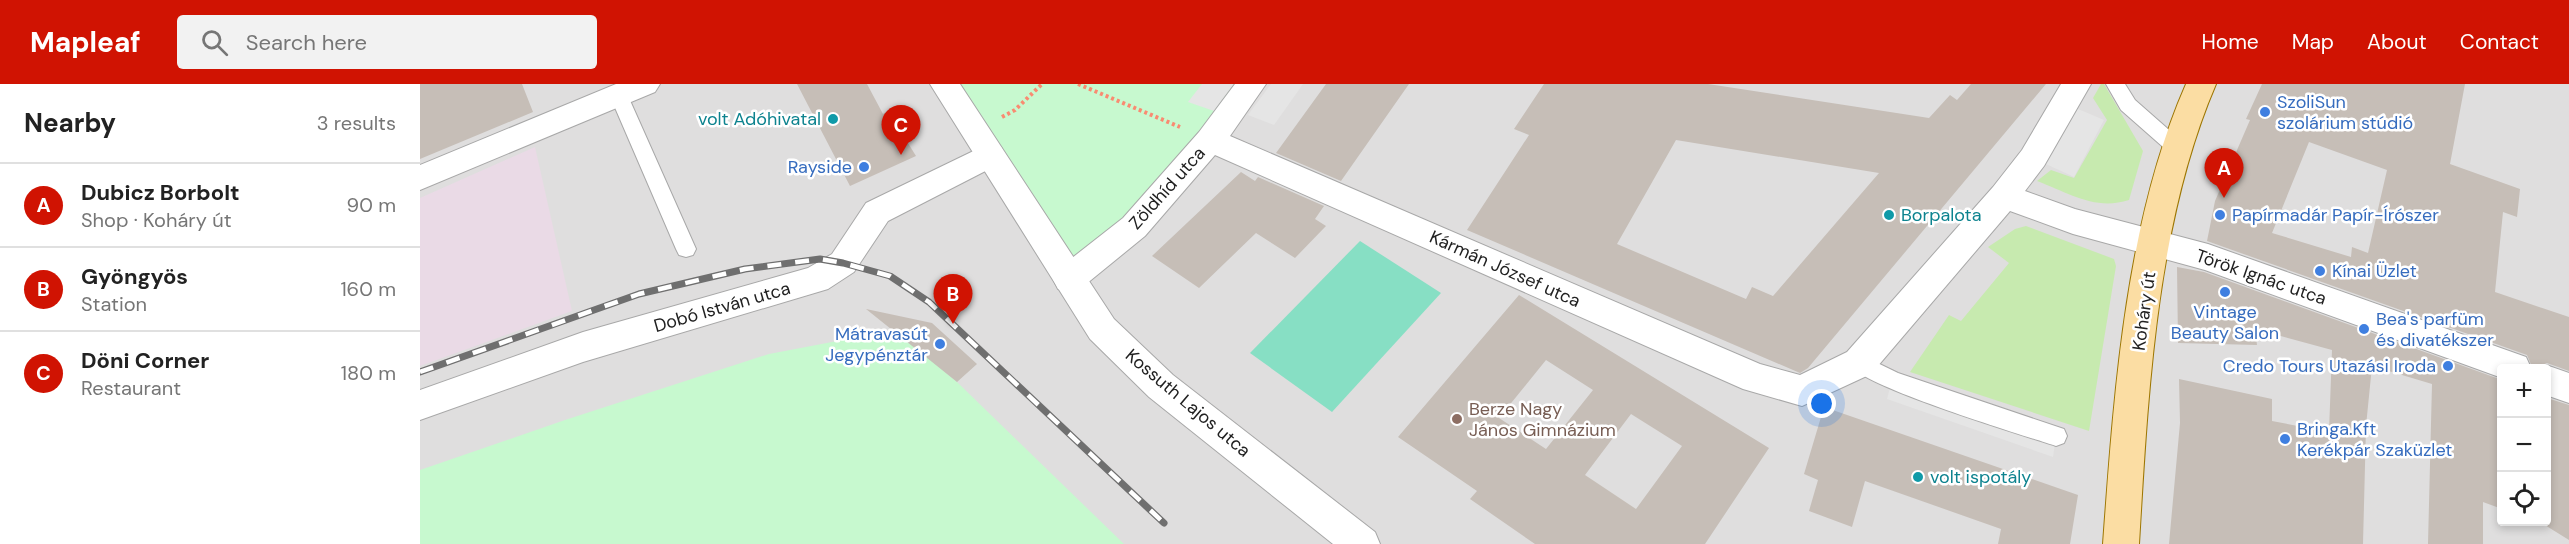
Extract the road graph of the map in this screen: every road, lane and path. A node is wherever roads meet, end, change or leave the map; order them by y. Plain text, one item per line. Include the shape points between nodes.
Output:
1 (945, 84) edge
2 (1042, 84) edge
3 (1078, 84) edge
4 (1251, 84) edge
5 (2115, 84) edge
6 (2196, 88) edge
7 (632, 90) edge
8 (2070, 93) edge
9 (1210, 140) junction
10 (982, 142) junction
11 (2178, 149) junction
12 (420, 178) edge
13 (2004, 196) junction
14 (2153, 242) junction
15 (686, 249) dead end
16 (1069, 279) junction
17 (1859, 363) junction
18 (2500, 364) edge
19 (2551, 381) edge
20 (2569, 388) edge
21 (420, 405) edge
22 (2056, 435) dead end
23 (1362, 544) edge
24 (2121, 544) edge

1 - 10 street, Kossuth Lajos utca
2 - 10 path
3 - 9 path
4 - 9 street, Zöldhíd utca
5 - 11 lane via 2128,105
6 - 11 main road, Koháry út
7 - 12 street
7 - 15 lane
8 - 13 street via 2033,158
9 - 16 street, Zöldhíd utca via 1134,227
9 - 17 street, Kármán József utca via 1755,378 1802,392
10 - 16 street, Kossuth Lajos utca
10 - 21 street, Dobó István utca via 877,212 843,263 818,279 583,347
11 - 14 main road, Koháry út
13 - 14 street, Török Ignác utca via 2073,221
13 - 17 street
14 - 18 street, Török Ignác utca via 2208,257
14 - 24 main road, Koháry út via 2129,422
16 - 23 street, Kossuth Lajos utca via 1102,329 1161,386
17 - 22 lane via 1892,380
19 - 20 street

